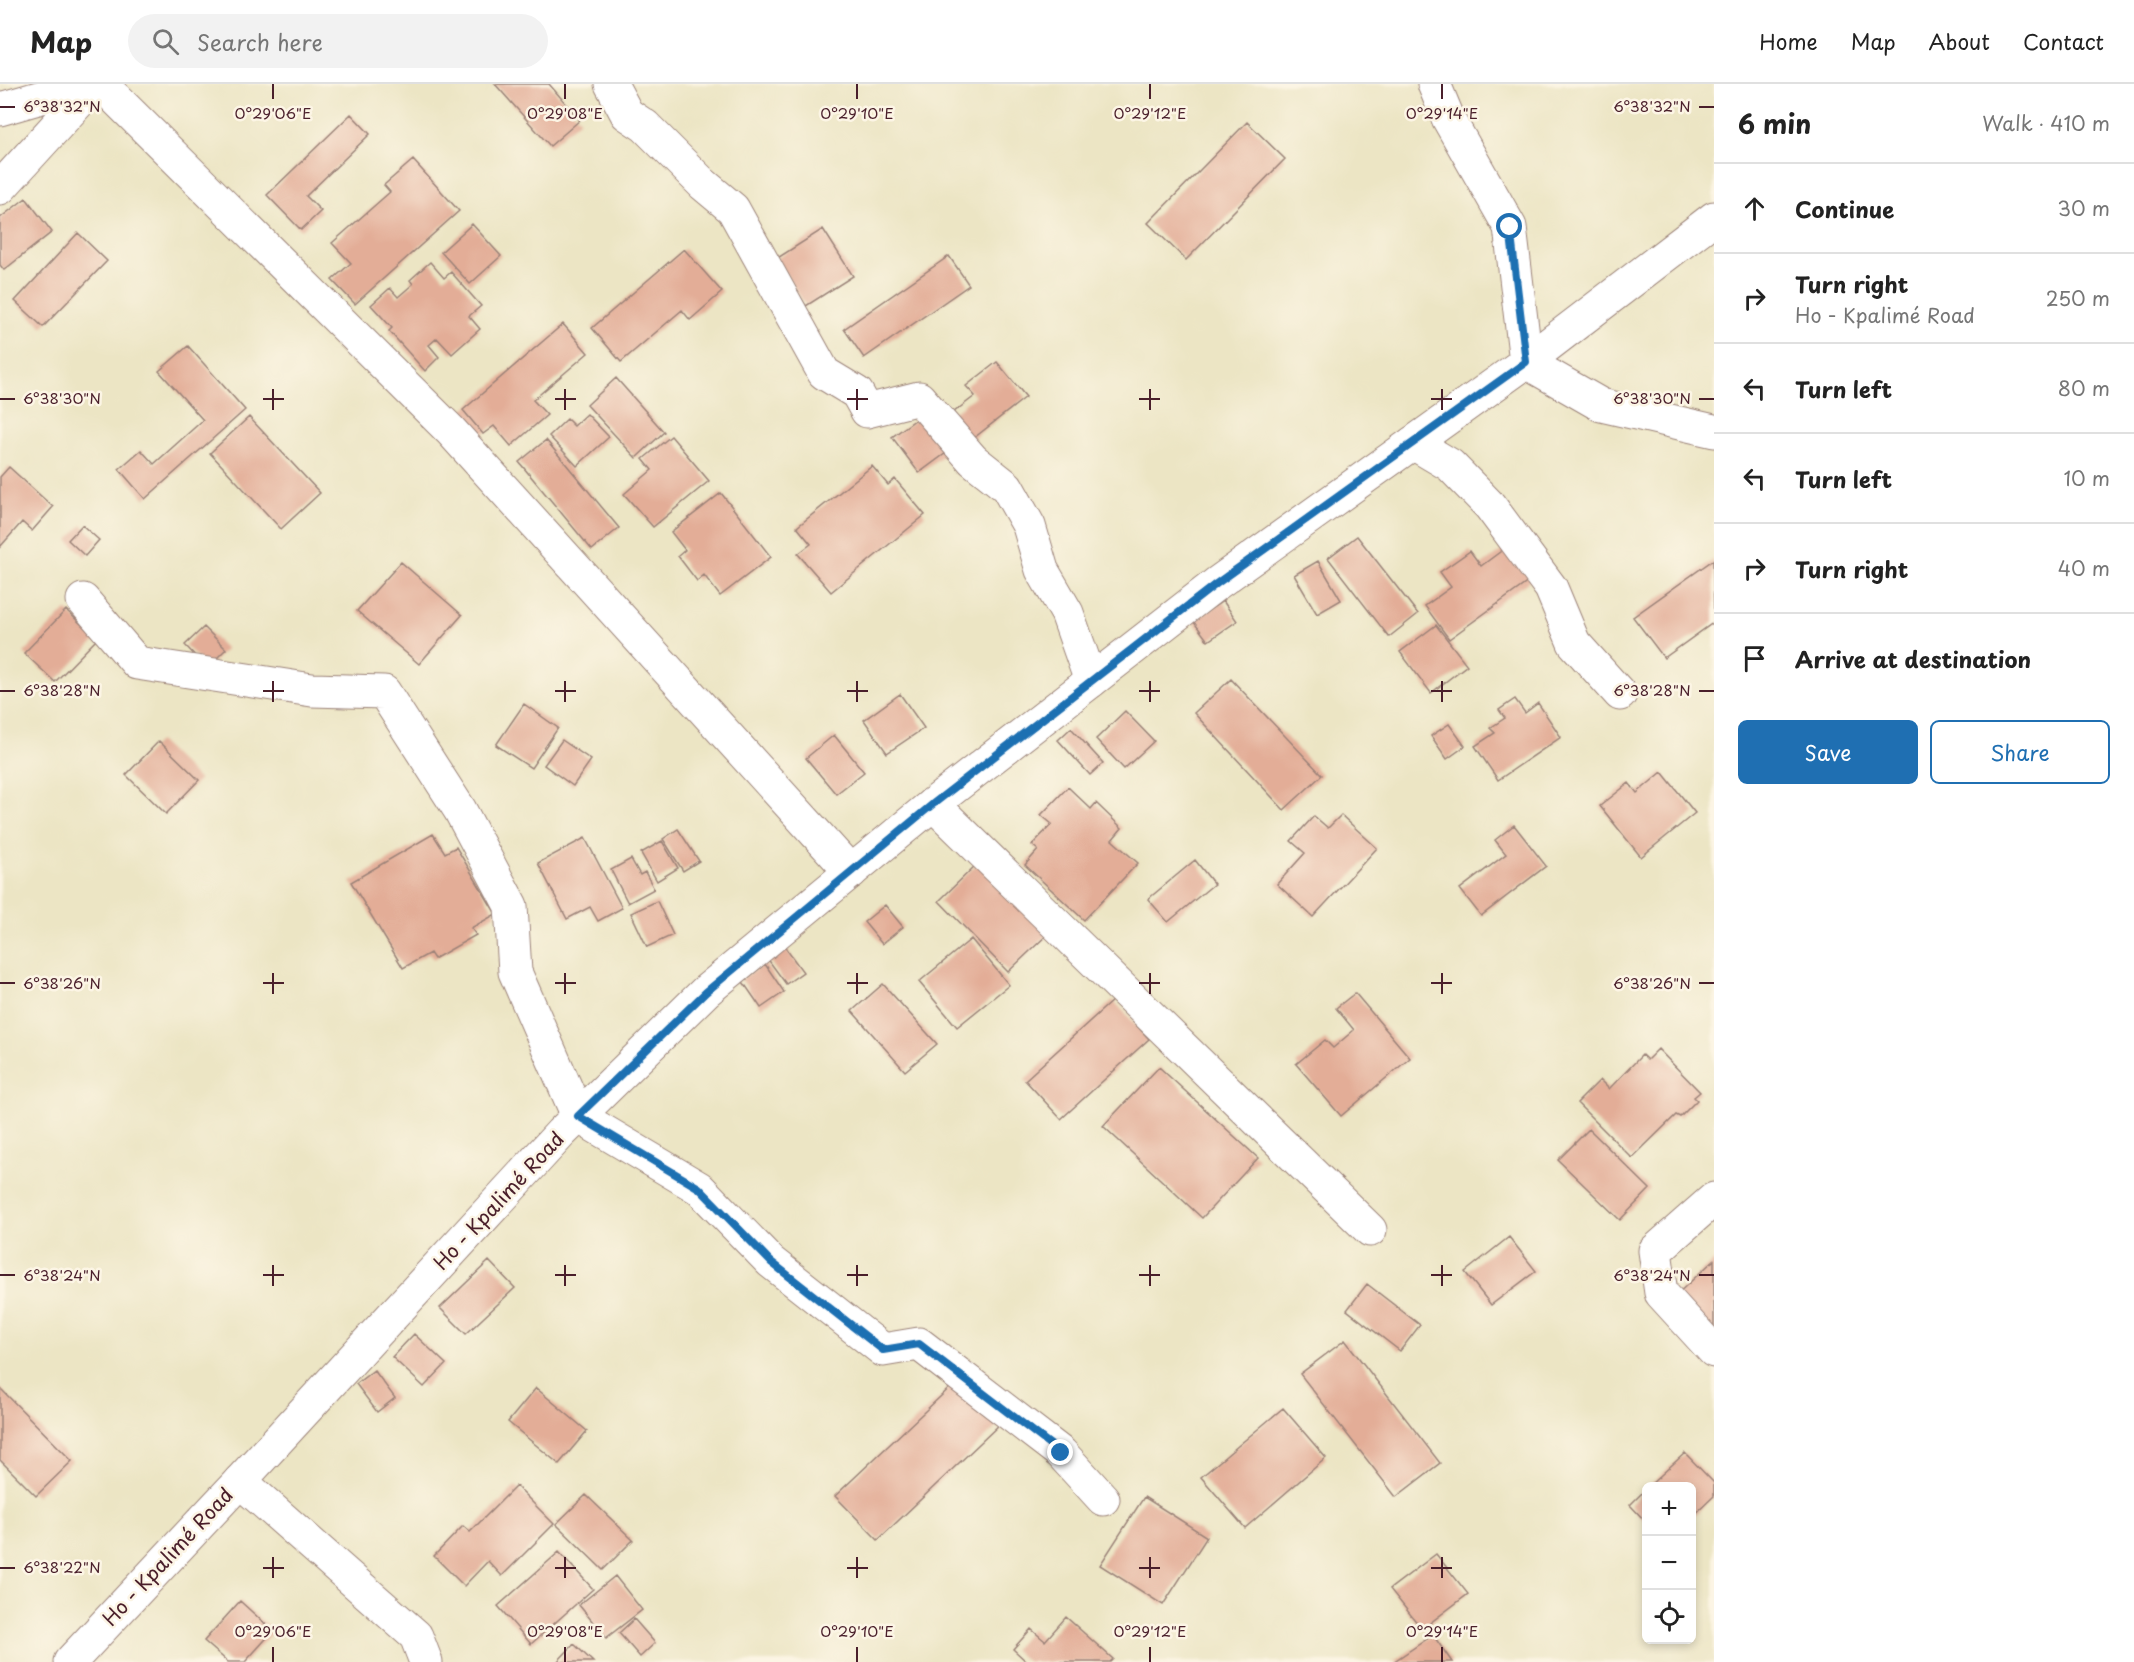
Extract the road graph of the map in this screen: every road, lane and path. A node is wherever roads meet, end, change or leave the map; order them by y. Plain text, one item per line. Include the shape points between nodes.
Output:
1 (87, 84) edge
2 (95, 84) edge
3 (101, 84) edge
4 (611, 84) edge
5 (1434, 84) edge
6 (0, 109) edge
7 (0, 188) edge
8 (1714, 218) edge
9 (1526, 362) junction
10 (1714, 431) edge
11 (1413, 443) junction
12 (83, 600) dead end
13 (1091, 681) junction
14 (1620, 694) dead end
15 (933, 804) junction
16 (850, 872) junction
17 (578, 1116) junction
18 (1714, 1199) edge
19 (1370, 1230) dead end
20 (1714, 1351) edge
21 (240, 1480) junction
22 (1103, 1499) dead end
23 (69, 1662) edge
24 (426, 1662) edge

1 - 6 street
2 - 7 street
3 - 16 street via 450,430
4 - 13 street via 627,114 645,126 733,209 824,373 857,393 867,411 919,398 972,460 1007,487 1029,526 1042,570 1067,614
5 - 9 street via 1448,118 1510,227
8 - 9 street, Ho - Kpalimé Road
9 - 10 street via 1601,405
9 - 11 street, Ho - Kpalimé Road
11 - 13 street, Ho - Kpalimé Road via 1216,584
11 - 14 street via 1450,465 1490,506 1551,588 1574,643
12 - 17 street via 136,663 312,690 384,692 460,810 511,906 515,972
13 - 15 street, Ho - Kpalimé Road
15 - 16 street, Ho - Kpalimé Road
15 - 19 street
16 - 17 street, Ho - Kpalimé Road via 706,992
17 - 21 street, Ho - Kpalimé Road
17 - 22 street via 699,1188 771,1262 883,1350 919,1344 1061,1453
18 - 20 street via 1655,1251 1661,1293
21 - 23 street, Ho - Kpalimé Road
21 - 24 street via 416,1636

